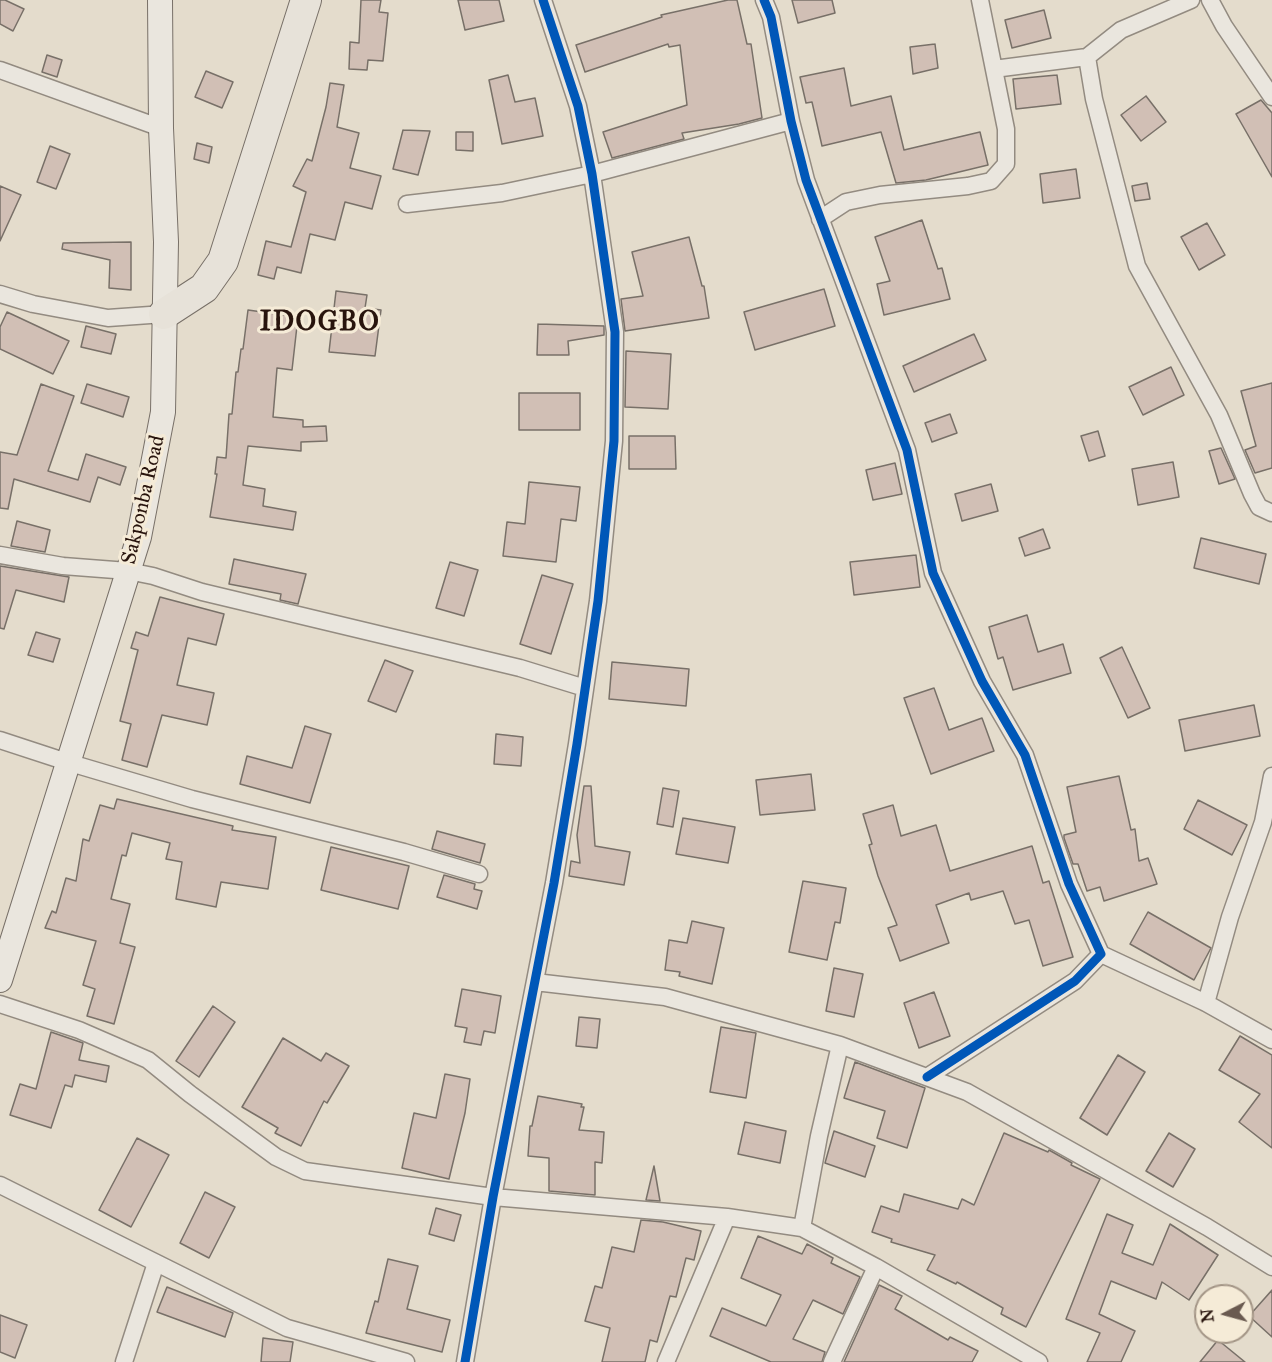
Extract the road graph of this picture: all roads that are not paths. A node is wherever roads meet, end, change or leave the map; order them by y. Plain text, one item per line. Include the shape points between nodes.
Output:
1 (160, 0) edge
2 (306, 0) edge
3 (543, 0) edge
4 (764, 0) edge
5 (980, 0) edge
6 (1191, 0) edge
7 (1210, 0) edge
8 (1088, 57) junction
9 (994, 69) junction
10 (0, 70) edge
11 (1272, 97) edge
12 (791, 121) junction
13 (161, 128) junction
14 (592, 174) junction
15 (407, 204) dead end
16 (820, 219) junction
17 (0, 294) edge
18 (164, 314) junction
19 (1272, 513) edge
20 (0, 555) edge
21 (128, 571) junction
22 (585, 688) junction
23 (0, 740) edge
24 (68, 762) junction
25 (1272, 776) edge
26 (480, 874) dead end
27 (1101, 954) junction
28 (0, 980) edge
29 (535, 982) junction
30 (1206, 1003) junction
31 (0, 1004) edge
32 (1272, 1040) edge
33 (840, 1046) junction
34 (927, 1077) junction
35 (0, 1185) edge
36 (493, 1197) junction
37 (727, 1217) junction
38 (802, 1228) junction
39 (156, 1263) junction
40 (876, 1267) junction
41 (1272, 1267) edge
42 (124, 1362) edge
43 (406, 1362) edge
44 (465, 1362) edge
45 (666, 1362) edge
46 (832, 1362) edge
47 (1039, 1362) edge

1 - 13 main road, Sakponba Road
2 - 18 highway via 223,261 204,288
3 - 14 street via 579,106
4 - 12 street via 771,17
5 - 9 street
6 - 8 street via 1120,30
7 - 11 street
8 - 9 street
8 - 19 street via 1094,99 1137,266 1219,415 1252,495 1259,507
9 - 16 street via 1006,129 1006,164 991,181 846,202
10 - 13 street
12 - 14 street
12 - 16 street
13 - 18 main road, Sakponba Road via 166,242
14 - 15 street via 502,193
14 - 22 street via 615,332 614,441
16 - 27 street via 907,450 933,573 982,681 1025,755 1069,884
17 - 18 street via 108,318
18 - 21 main road, Sakponba Road via 163,412 139,537
20 - 21 street via 63,566
21 - 22 street via 520,668
21 - 24 main road, Sakponba Road
22 - 29 street
23 - 24 street
24 - 26 street via 192,799
24 - 28 main road, Sakponba Road
25 - 30 street via 1263,822
27 - 30 street
27 - 34 street via 1075,981
29 - 33 street via 665,997
29 - 36 street
30 - 32 street
31 - 36 street via 79,1030 148,1060 276,1157 305,1171
33 - 34 street
33 - 38 street
34 - 41 street via 967,1092
35 - 39 street
36 - 37 street
36 - 44 street
37 - 38 street
37 - 45 street
38 - 40 street
39 - 42 street
39 - 43 street via 287,1328
40 - 46 street
40 - 47 street

